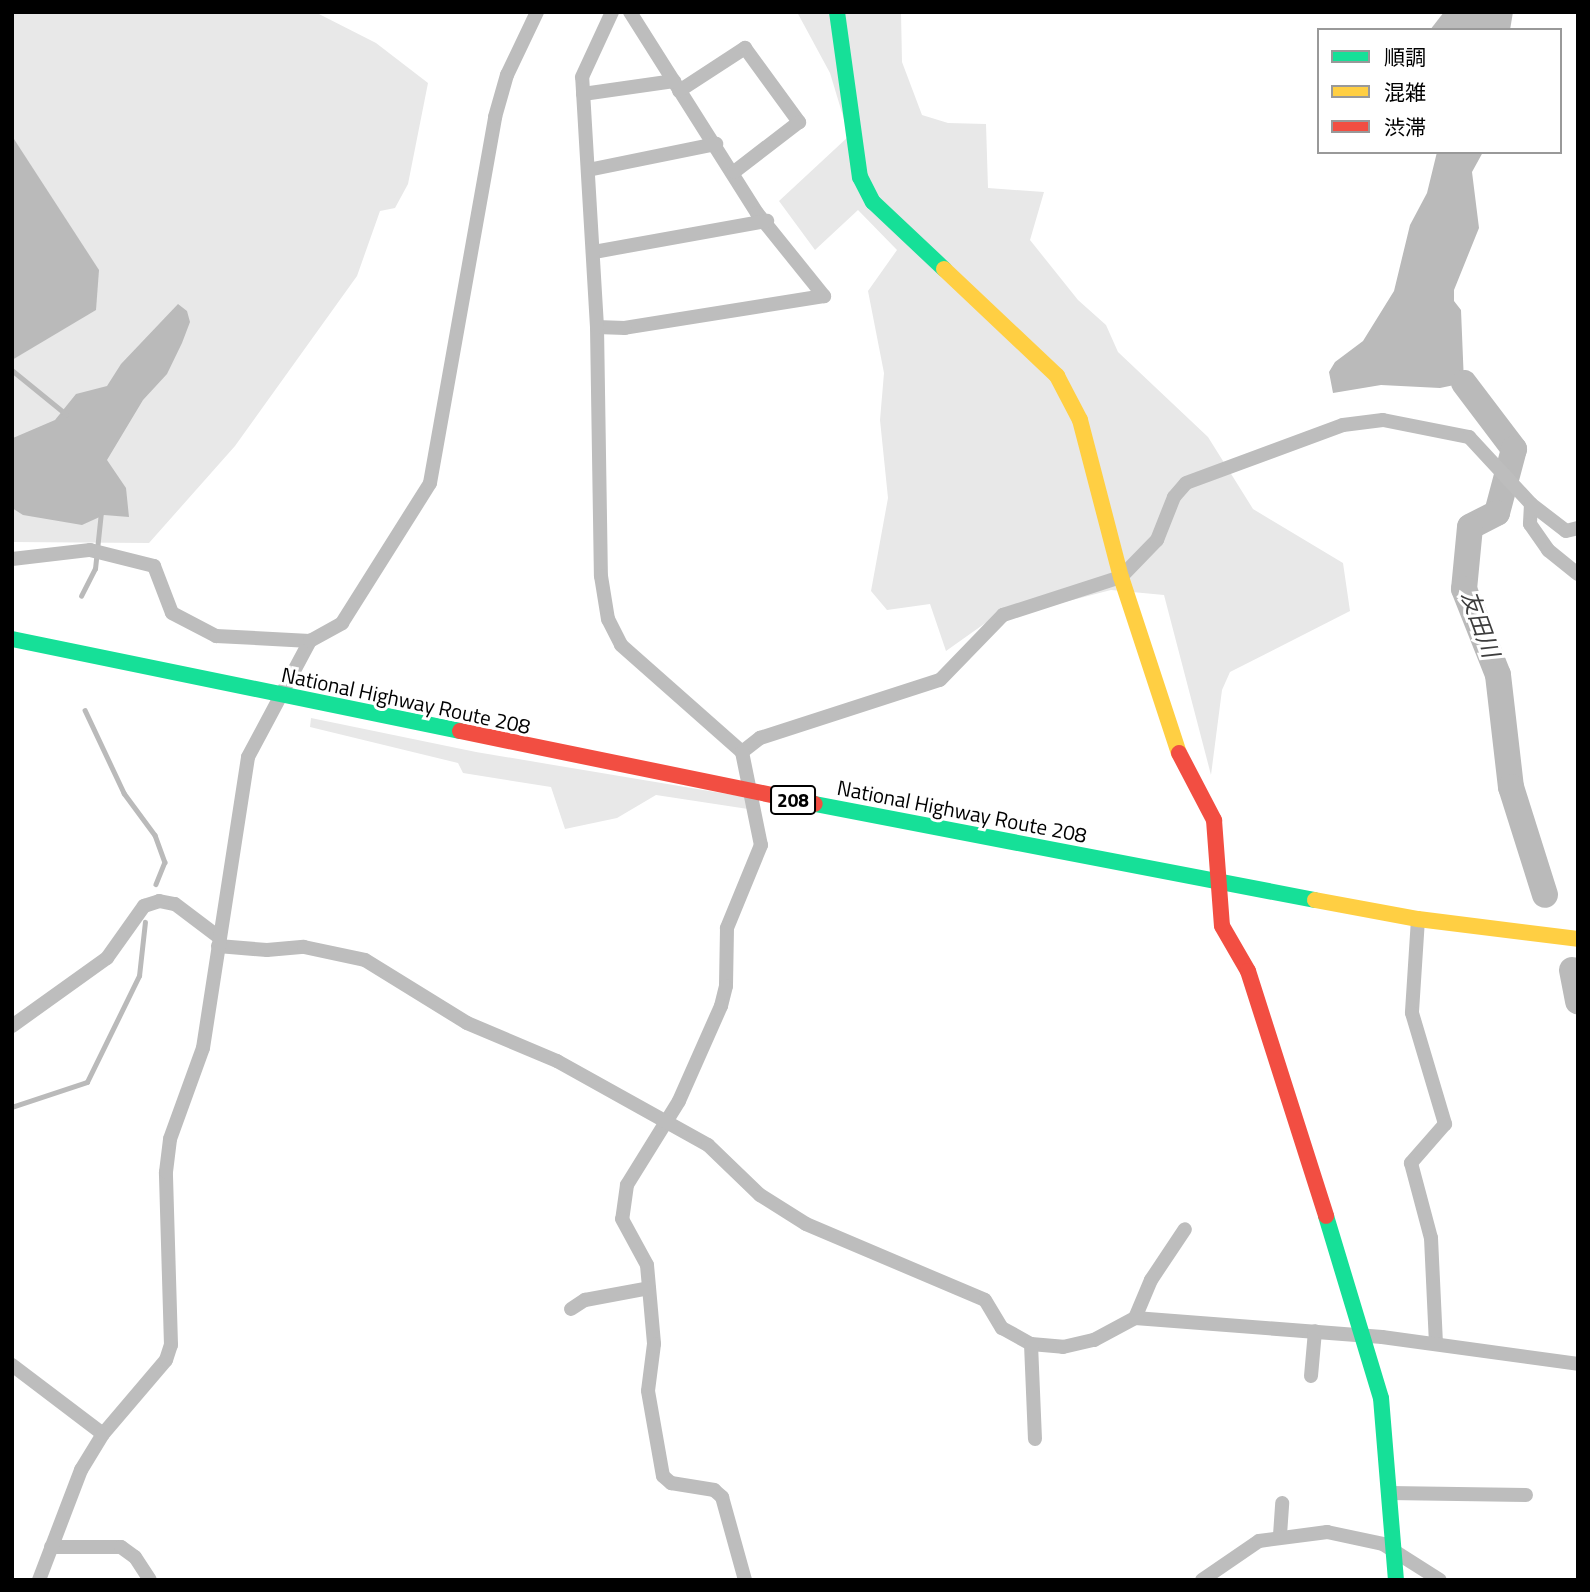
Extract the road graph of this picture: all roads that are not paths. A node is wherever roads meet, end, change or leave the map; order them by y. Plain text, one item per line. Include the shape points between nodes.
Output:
1 (537, 12) edge
2 (612, 12) edge
3 (630, 12) edge
4 (837, 12) edge
5 (677, 86) junction
6 (583, 94) junction
7 (716, 144) junction
8 (588, 170) junction
9 (734, 172) junction
10 (767, 221) junction
11 (594, 252) junction
12 (597, 327) junction
13 (1531, 504) junction
14 (1578, 528) edge
15 (12, 559) edge
16 (1578, 574) edge
17 (1121, 577) junction
18 (12, 639) edge
19 (310, 641) junction
20 (280, 696) junction
21 (742, 751) junction
22 (750, 791) junction
23 (1221, 882) junction
24 (1418, 919) junction
25 (1578, 939) edge
26 (219, 942) junction
27 (12, 1026) edge
28 (667, 1121) junction
29 (1185, 1229) dead end
30 (649, 1287) junction
31 (571, 1309) dead end
32 (1135, 1318) junction
33 (1315, 1331) junction
34 (1362, 1336) junction
35 (1436, 1343) junction
36 (1031, 1344) junction
37 (1578, 1364) edge
38 (12, 1365) edge
39 (1312, 1377) dead end
40 (103, 1434) junction
41 (1035, 1439) dead end
42 (1389, 1493) junction
43 (1526, 1495) dead end
44 (1282, 1503) dead end
45 (1280, 1535) junction
46 (51, 1547) junction
47 (1394, 1549) junction
48 (39, 1580) edge
49 (150, 1580) edge
50 (745, 1580) edge
51 (1202, 1580) edge
52 (1396, 1580) edge
53 (1440, 1580) edge

1 - 19 street via 507,75 495,117 430,483 342,623
2 - 6 street via 582,77
3 - 5 street
4 - 17 main road via 860,177 891,222 1057,376 1080,420
5 - 6 street
5 - 7 street
5 - 9 street via 745,48 799,122
6 - 8 street
7 - 8 street
7 - 9 street
8 - 11 street
9 - 10 street
10 - 11 street
10 - 12 street via 824,296 625,328
11 - 12 street
12 - 21 street via 601,576 608,619 621,645
13 - 14 street via 1566,531
13 - 16 street via 1530,524 1548,550
13 - 17 street via 1469,437 1383,420 1343,425 1178,488 1157,540
15 - 19 street via 90,550 108,553 155,566 172,613 216,636
17 - 21 street via 1003,615 940,680 760,738
17 - 23 main road via 1186,774 1214,820
18 - 20 main road, National Highway Route 208 / 208
19 - 20 street
20 - 22 main road, National Highway Route 208 / 208
20 - 26 street via 248,757
21 - 22 street
22 - 23 main road, National Highway Route 208 / 208
22 - 28 street via 761,845 727,928 724,996
23 - 24 main road, National Highway Route 208 / 208
23 - 34 main road via 1222,926 1248,971
24 - 25 main road, National Highway Route 208 / 208
24 - 35 street via 1412,1013 1446,1124 1411,1163 1431,1238
26 - 27 street via 175,904 159,901 144,906 107,958
26 - 28 street via 267,950 304,947 365,960 467,1023 557,1061
26 - 40 street via 203,1048 170,1139 166,1172 171,1345 166,1360
28 - 30 street via 627,1185 622,1204 622,1219 647,1265
28 - 36 street via 708,1145 760,1195 806,1224 985,1300 1002,1328
29 - 32 street via 1151,1280
30 - 31 street via 585,1300
30 - 50 street via 653,1344 648,1391 663,1476 671,1483 714,1490 722,1497
32 - 33 street
32 - 36 street via 1094,1340 1063,1347
33 - 34 street
33 - 39 street
34 - 35 street
34 - 42 main road via 1381,1398
35 - 37 street
36 - 41 street
38 - 40 street
40 - 46 street via 81,1470
42 - 43 street
42 - 47 main road
44 - 45 street
45 - 47 street via 1327,1532
45 - 51 street via 1259,1541
46 - 48 street
46 - 49 street via 121,1547 135,1557
47 - 52 main road
47 - 53 street

